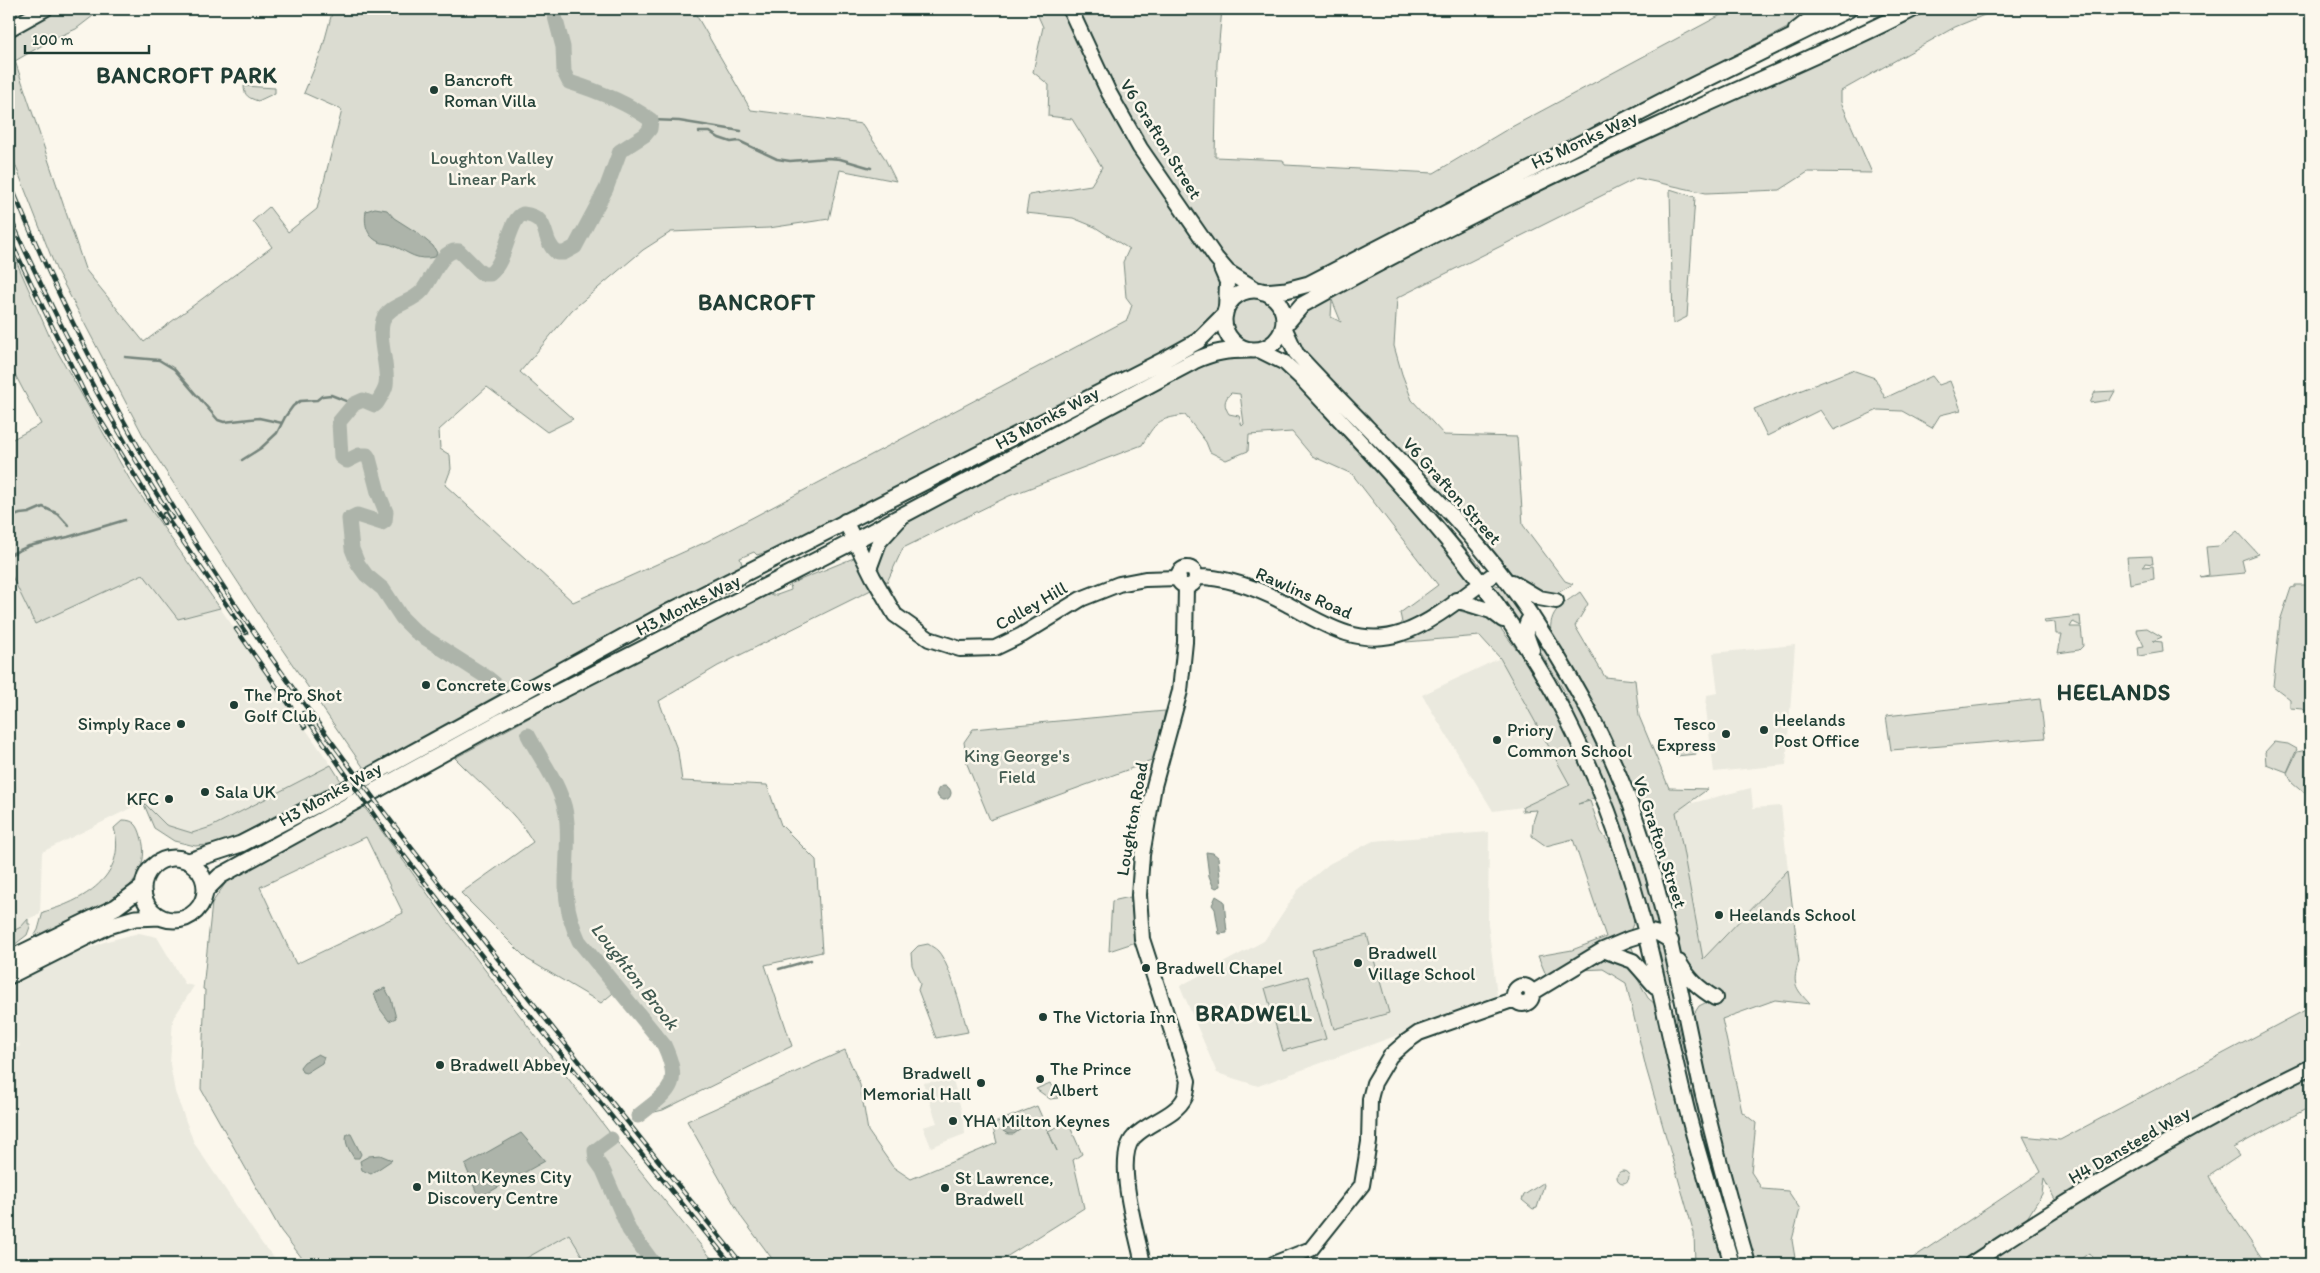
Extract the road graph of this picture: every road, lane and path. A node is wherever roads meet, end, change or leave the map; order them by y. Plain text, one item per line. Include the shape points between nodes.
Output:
1 (45, 9) edge
2 (1070, 9) edge
3 (1823, 9) edge
4 (1849, 9) edge
5 (1913, 9) edge
6 (9, 29) edge
7 (1773, 46) junction
8 (1216, 258) junction
9 (1339, 277) junction
10 (1260, 291) junction
11 (1225, 312) junction
12 (1284, 326) junction
13 (1254, 350) junction
14 (1190, 355) junction
15 (1166, 368) junction
16 (1305, 373) junction
17 (904, 515) junction
18 (846, 521) junction
19 (854, 541) junction
20 (869, 569) junction
21 (1500, 572) junction
22 (1187, 580) junction
23 (1481, 583) junction
24 (1456, 600) junction
25 (1556, 601) dead end
26 (1532, 616) junction
27 (1510, 626) junction
28 (1541, 671) junction
29 (189, 861) junction
30 (143, 887) junction
31 (206, 890) junction
32 (161, 916) junction
33 (1645, 934) junction
34 (1672, 947) junction
35 (1603, 950) junction
36 (9, 959) edge
37 (9, 976) edge
38 (1659, 991) junction
39 (1715, 998) dead end
40 (1683, 1000) junction
41 (1670, 1039) junction
42 (2311, 1067) edge
43 (1143, 1264) edge
44 (1273, 1264) edge
45 (1732, 1264) edge
46 (1748, 1264) edge
47 (1971, 1264) edge

1 - 6 street
2 - 8 street, V6 Grafton Street via 1109,93 1140,148
3 - 7 street
4 - 7 main road, H3 Monks Way
5 - 9 main road, H3 Monks Way via 1852,40 1622,142
7 - 9 main road, H3 Monks Way via 1615,125
8 - 10 street, V6 Grafton Street via 1228,272
8 - 11 street, V6 Grafton Street via 1228,282
9 - 10 main road, H3 Monks Way via 1286,290
9 - 12 main road, H3 Monks Way via 1302,305
10 - 11 main road via 1235,297
10 - 12 main road via 1273,297 1280,305
11 - 13 main road via 1227,333 1240,347
11 - 14 main road via 1198,341
12 - 13 main road via 1275,343
12 - 16 street, V6 Grafton Street
13 - 14 main road
13 - 16 street, V6 Grafton Street
14 - 15 main road, H3 Monks Way
15 - 17 main road, H3 Monks Way
15 - 18 main road, H3 Monks Way
16 - 21 street, V6 Grafton Street via 1331,389 1463,528
16 - 23 street, V6 Grafton Street via 1322,401 1452,546
17 - 19 main road, H3 Monks Way
17 - 20 street via 879,542
18 - 19 street, Colley Hill
18 - 29 main road, H3 Monks Way via 745,572 347,789 240,844
19 - 20 street, Colley Hill
19 - 31 main road, H3 Monks Way via 498,723 220,876
20 - 22 street, Colley Hill via 895,615 929,639 960,648 995,648 1081,599 1119,584 1145,579
21 - 23 street, Rawlins Road
21 - 25 street via 1533,596
21 - 26 street, V6 Grafton Street
22 - 24 street, Rawlins Road via 1231,582 1268,594 1333,629 1368,637 1402,633 1427,621
22 - 43 street, Loughton Road via 1180,691 1154,786 1139,894 1142,939 1188,1082 1185,1097 1133,1138 1126,1153 1125,1169
23 - 24 street, Rawlins Road
23 - 27 street, V6 Grafton Street
24 - 27 street via 1491,611
26 - 28 street via 1526,621 1525,628
26 - 34 street, V6 Grafton Street via 1597,729 1618,773 1637,822
27 - 28 street, V6 Grafton Street
28 - 33 street, V6 Grafton Street via 1576,735 1611,820
29 - 30 main road via 176,858 162,860 148,872
29 - 31 main road via 204,878
30 - 32 main road via 147,904
30 - 36 main road via 116,907
31 - 32 main road via 202,903 192,914 178,920
32 - 37 main road via 135,918 108,926
33 - 34 street via 1659,934
33 - 35 street
33 - 38 street, V6 Grafton Street
34 - 39 street via 1690,979
34 - 40 street, V6 Grafton Street
35 - 38 street via 1633,961
35 - 44 street via 1532,994 1529,988 1521,986 1515,991 1515,999 1420,1033 1390,1056 1374,1083 1370,1099 1370,1142 1362,1185 1311,1249
38 - 41 street, V6 Grafton Street
40 - 41 street via 1673,1007 1670,1016
40 - 46 street, V6 Grafton Street via 1701,1087
41 - 45 street, V6 Grafton Street via 1688,1116
42 - 47 street, H4 Dansteed Way via 2164,1144

